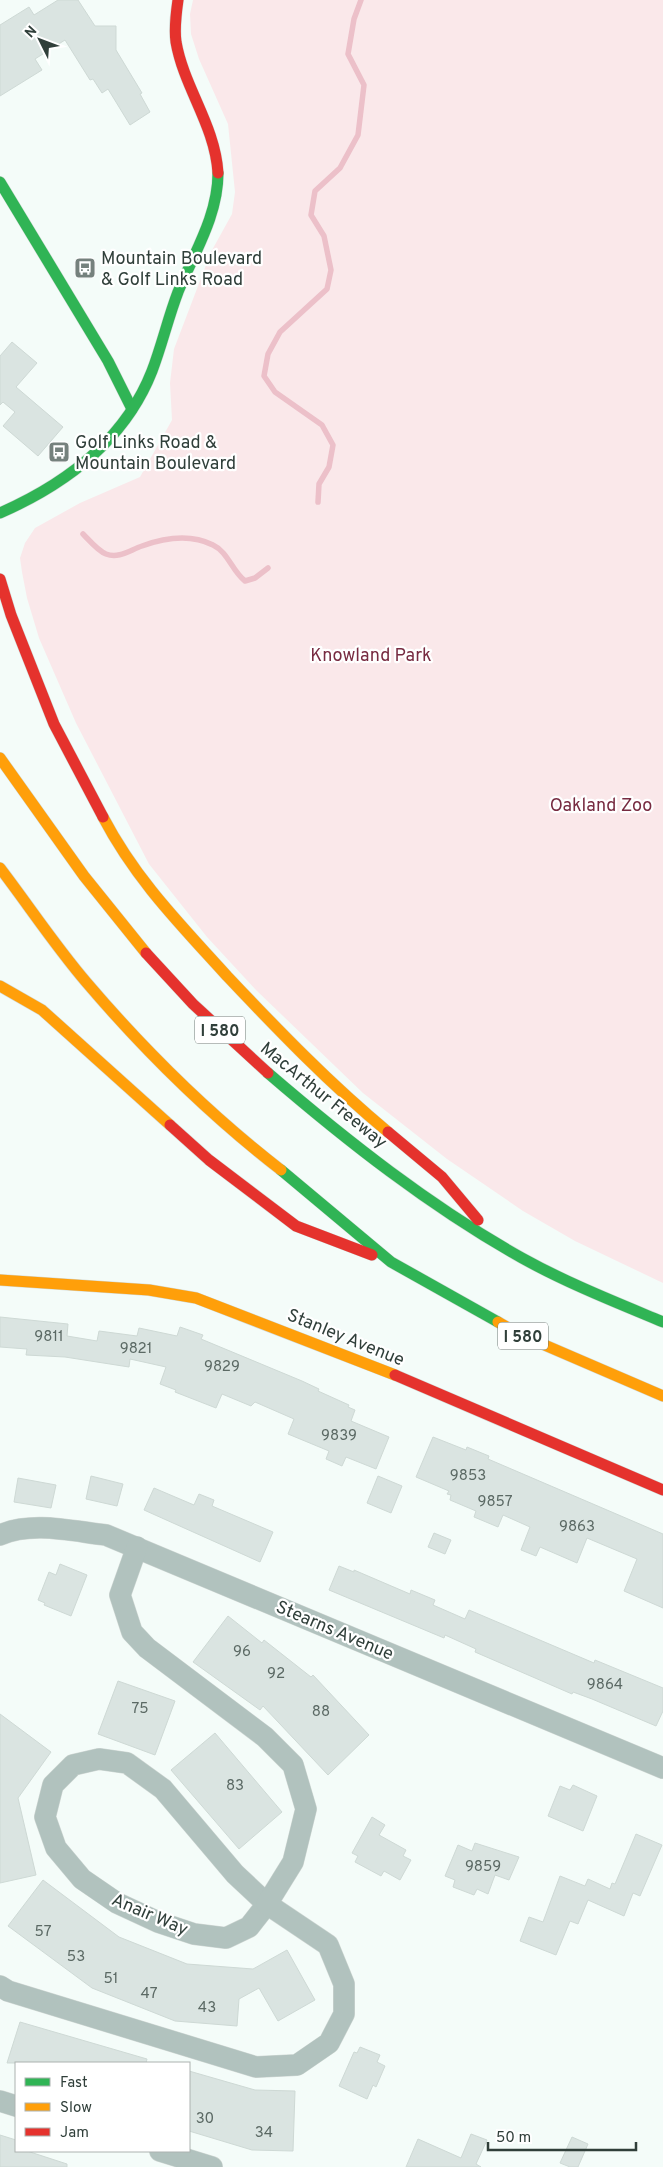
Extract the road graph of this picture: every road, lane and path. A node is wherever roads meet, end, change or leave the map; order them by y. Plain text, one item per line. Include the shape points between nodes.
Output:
1 (178, 0) edge
2 (0, 182) edge
3 (132, 408) junction
4 (0, 513) edge
5 (0, 578) edge
6 (0, 758) edge
7 (0, 868) edge
8 (0, 986) edge
9 (497, 1242) junction
10 (391, 1262) junction
11 (0, 1280) edge
12 (663, 1322) edge
13 (663, 1396) edge
14 (663, 1490) edge
15 (0, 1535) edge
16 (137, 1547) junction
17 (663, 1768) edge
18 (267, 1904) junction
19 (0, 1986) edge
20 (0, 2101) edge
21 (15, 2106) edge
22 (163, 2152) edge
23 (212, 2167) edge

1 - 3 main road via 174,37 181,65 212,135 219,179 208,224 178,292 147,383
2 - 3 main road via 108,361
3 - 4 main road via 109,439 69,478 40,496
5 - 9 main road via 11,615 54,724 122,853 167,911 300,1054 442,1177
6 - 9 main road, MacArthur Freeway / I 580 via 138,943 238,1048 354,1144 405,1182
7 - 10 main road, I 580 via 86,982 140,1042 254,1149
8 - 10 main road via 42,1010 209,1160 296,1226
9 - 12 main road, MacArthur Freeway / I 580 via 545,1269
10 - 13 main road, I 580 via 519,1334
11 - 14 main road, Stanley Avenue via 149,1290 196,1298 376,1367
15 - 16 street, Stearns Avenue via 16,1528 56,1529 106,1535
16 - 17 street, Stearns Avenue
16 - 18 street, Anair Way via 120,1595 132,1632 147,1648 266,1737 293,1765 306,1809 293,1862
18 - 18 street, Anair Way via 249,1927 226,1938 194,1934 117,1903 82,1879 56,1848 45,1817 53,1785 73,1765 99,1759 127,1763 163,1789 235,1874
18 - 19 street, Anair Way via 328,1945 344,1984 344,2014 329,2043 297,2065 256,2068
20 - 21 street
22 - 23 street

